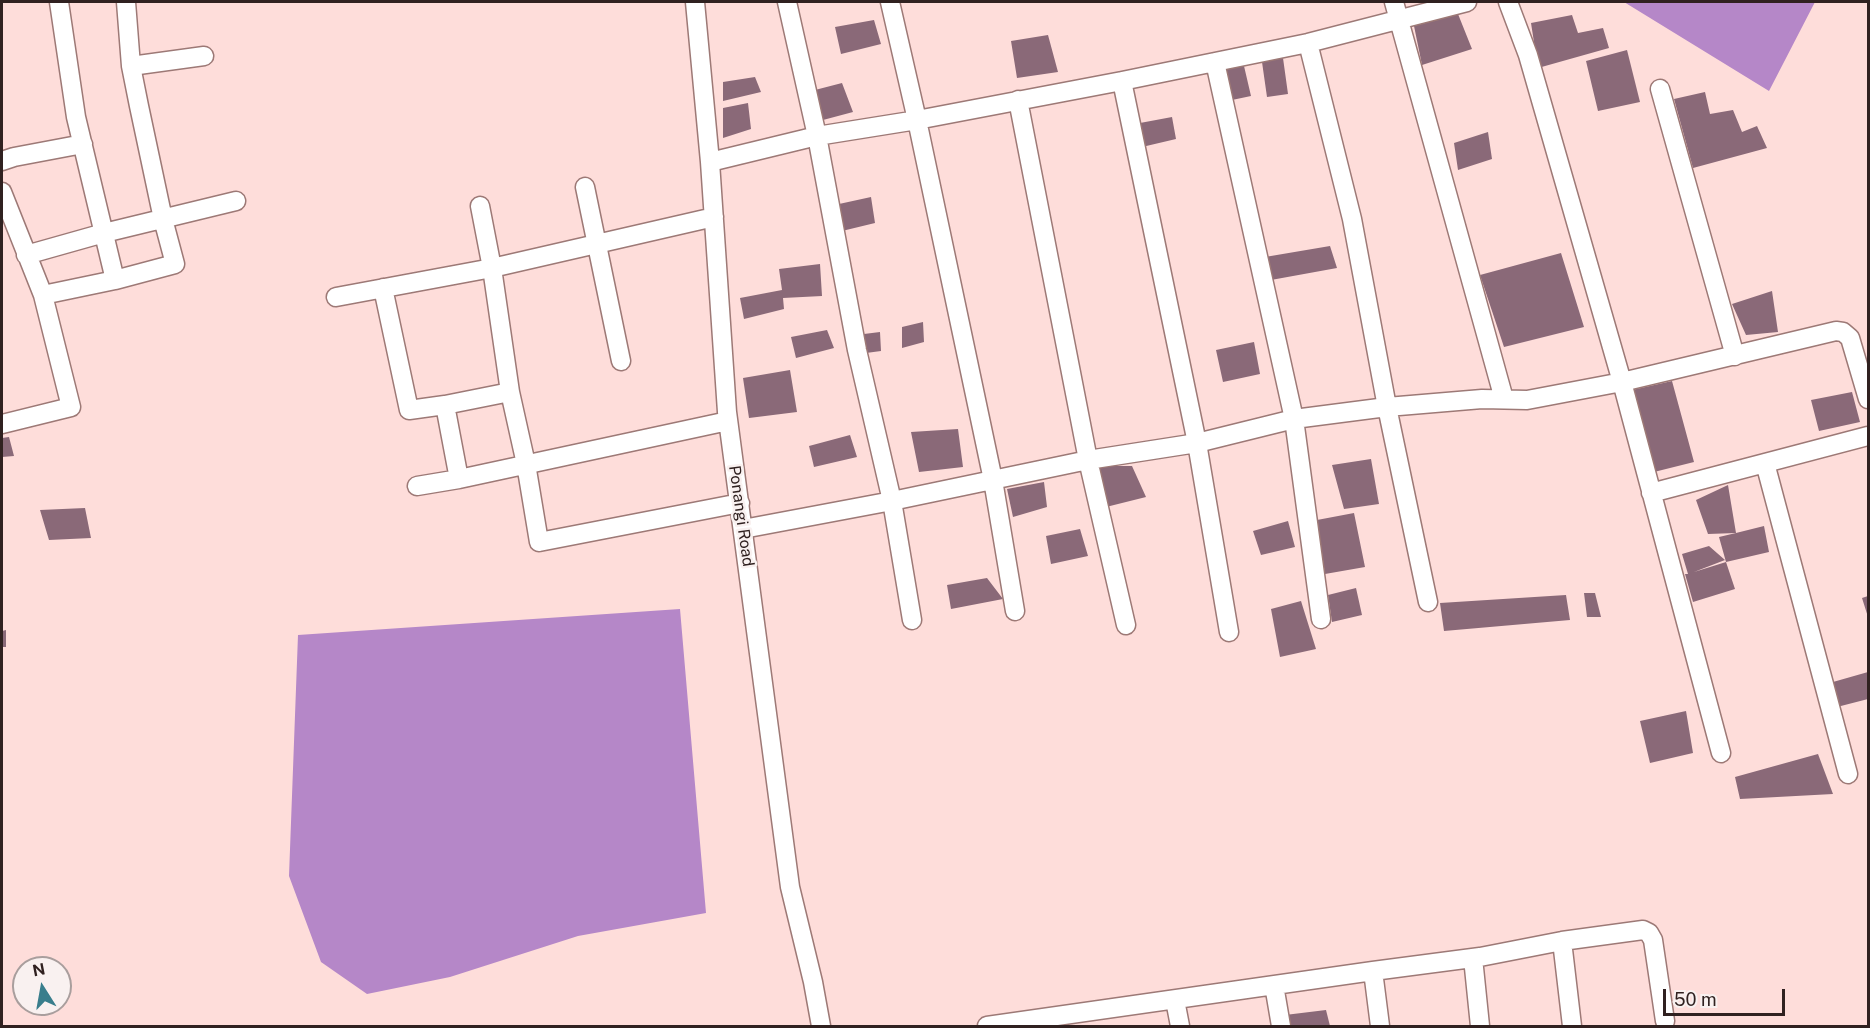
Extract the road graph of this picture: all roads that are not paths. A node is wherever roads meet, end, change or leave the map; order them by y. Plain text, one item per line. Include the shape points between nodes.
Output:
1 (59, 2) edge
2 (126, 2) edge
3 (695, 2) edge
4 (787, 2) edge
5 (890, 2) edge
6 (1394, 2) edge
7 (1467, 2) edge
8 (1508, 2) edge
9 (1400, 20) junction
10 (1308, 44) junction
11 (204, 56) dead end
12 (1215, 62) junction
13 (131, 66) junction
14 (1122, 81) junction
15 (1660, 89) dead end
16 (1018, 100) junction
17 (917, 120) junction
18 (817, 136) junction
19 (83, 144) junction
20 (2, 161) edge
21 (710, 162) junction
22 (585, 187) dead end
23 (2, 192) edge
24 (236, 201) dead end
25 (480, 206) dead end
26 (714, 217) junction
27 (163, 219) junction
28 (104, 233) junction
29 (598, 244) junction
30 (26, 255) junction
31 (492, 268) junction
32 (115, 280) junction
33 (383, 288) junction
34 (43, 295) junction
35 (336, 297) dead end
36 (1735, 356) junction
37 (621, 361) dead end
38 (1622, 382) junction
39 (510, 392) junction
40 (1503, 399) junction
41 (1869, 399) edge
42 (445, 405) junction
43 (1387, 407) junction
44 (1294, 419) junction
45 (728, 421) junction
46 (2, 424) edge
47 (1869, 436) edge
48 (1197, 443) junction
49 (1088, 460) junction
50 (1765, 463) junction
51 (526, 464) junction
52 (459, 479) junction
53 (993, 480) junction
54 (417, 486) dead end
55 (1651, 493) junction
56 (892, 501) junction
57 (740, 503) junction
58 (743, 529) junction
59 (1428, 602) dead end
60 (1015, 611) dead end
61 (1321, 619) dead end
62 (912, 620) dead end
63 (1126, 625) dead end
64 (1228, 632) dead end
65 (1721, 753) dead end
66 (1848, 774) dead end
67 (1562, 941) junction
68 (1473, 958) junction
69 (1373, 971) junction
70 (1274, 985) junction
71 (1175, 1000) junction
72 (1080, 1020) edge
73 (1665, 1021) dead end
74 (821, 1026) edge
75 (987, 1026) edge
76 (1180, 1026) edge
77 (1281, 1026) edge
78 (1380, 1026) edge
79 (1480, 1026) edge
80 (1572, 1026) edge

1 - 19 street
2 - 13 street
3 - 21 street, Ponangi Road
4 - 18 street
5 - 17 street
6 - 9 street
7 - 9 street
8 - 38 street via 1528,55
9 - 10 street
9 - 40 street
10 - 12 street
10 - 43 street via 1353,219
11 - 13 street
12 - 14 street
12 - 44 street
13 - 27 street
14 - 16 street
14 - 48 street
15 - 36 street
16 - 17 street
16 - 49 street
17 - 18 street
17 - 53 street
18 - 21 street
18 - 56 street via 857,350
19 - 20 street
19 - 28 street
21 - 26 street, Ponangi Road
22 - 29 street
23 - 30 street
24 - 27 street
25 - 31 street
26 - 29 street
26 - 45 street, Ponangi Road
27 - 28 street
27 - 32 street via 176,264
28 - 30 street
28 - 32 street
29 - 31 street
29 - 37 street
30 - 34 street
31 - 33 street
31 - 39 street
32 - 34 street
33 - 35 street
33 - 42 street via 409,410
34 - 46 street via 71,407
36 - 38 street
36 - 41 street via 1843,332 1850,338
38 - 40 street via 1527,400
38 - 55 street
39 - 42 street
39 - 51 street
40 - 43 street
42 - 52 street
43 - 44 street
43 - 59 street
44 - 48 street
44 - 61 street
45 - 51 street
45 - 57 street, Ponangi Road
47 - 50 street
48 - 49 street
48 - 64 street
49 - 53 street
49 - 63 street
50 - 55 street
50 - 66 street
51 - 52 street
51 - 57 street via 539,542
52 - 54 street
53 - 56 street
53 - 60 street
55 - 65 street
56 - 58 street
56 - 62 street
57 - 58 street, Ponangi Road
58 - 74 street, Ponangi Road via 790,887
67 - 68 street
67 - 73 street via 1643,930 1649,933
67 - 80 street
68 - 69 street
68 - 79 street
69 - 70 street
69 - 78 street
70 - 71 street
70 - 77 street
71 - 72 street
71 - 76 street
72 - 75 street

